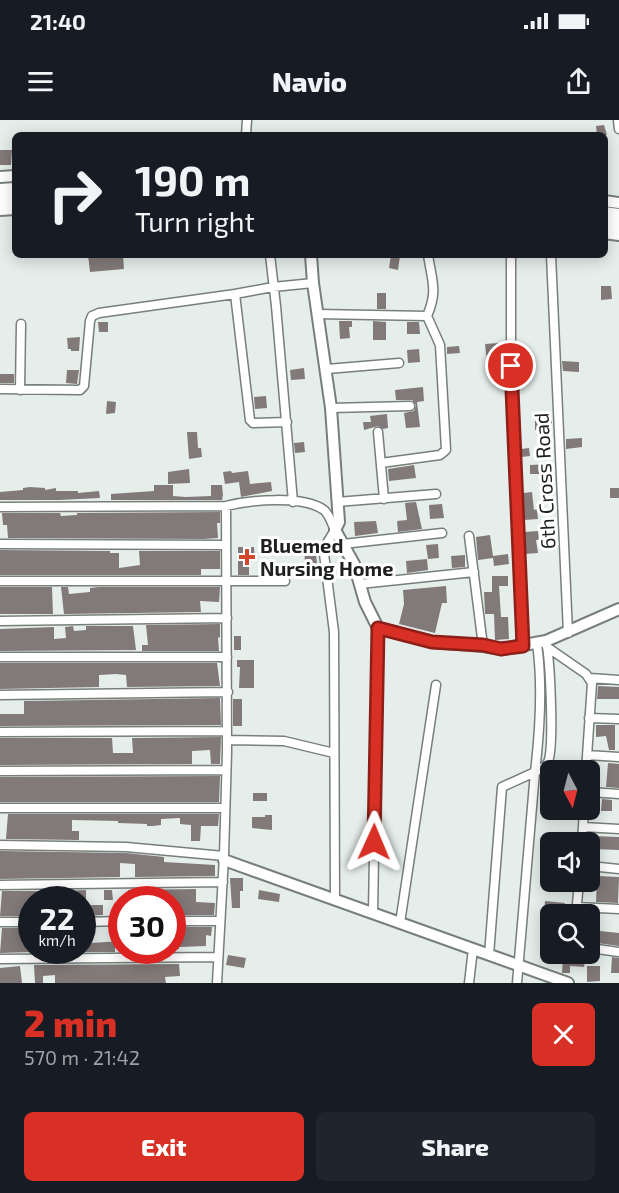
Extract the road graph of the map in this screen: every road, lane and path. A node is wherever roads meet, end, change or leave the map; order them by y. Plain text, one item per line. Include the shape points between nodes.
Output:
1 (618, 120) edge
2 (619, 129) edge
3 (270, 258) edge
4 (311, 258) edge
5 (429, 258) edge
6 (511, 258) edge
7 (551, 258) edge
8 (313, 283) junction
9 (273, 287) junction
10 (235, 294) junction
11 (317, 314) junction
12 (427, 316) junction
13 (21, 324) dead end
14 (399, 363) dead end
15 (327, 369) junction
16 (0, 389) edge
17 (20, 390) junction
18 (410, 406) dead end
19 (331, 408) junction
20 (287, 422) junction
21 (378, 432) dead end
22 (381, 463) junction
23 (436, 494) dead end
24 (384, 499) junction
25 (293, 501) junction
26 (337, 502) junction
27 (226, 506) junction
28 (0, 507) edge
29 (336, 530) junction
30 (442, 533) dead end
31 (469, 536) dead end
32 (0, 544) edge
33 (226, 544) junction
34 (343, 544) junction
35 (474, 572) junction
36 (0, 581) edge
37 (285, 581) dead end
38 (226, 582) junction
39 (360, 584) junction
40 (619, 609) edge
41 (227, 618) junction
42 (0, 621) edge
43 (378, 628) junction
44 (568, 633) junction
45 (544, 644) junction
46 (483, 645) junction
47 (523, 646) junction
48 (0, 657) edge
49 (227, 657) junction
50 (590, 678) junction
51 (619, 680) edge
52 (436, 685) dead end
53 (228, 692) junction
54 (0, 695) edge
55 (589, 718) junction
56 (619, 719) edge
57 (0, 732) edge
58 (227, 736) junction
59 (334, 753) junction
60 (587, 755) junction
61 (619, 757) edge
62 (587, 760) edge
63 (226, 770) junction
64 (0, 771) edge
65 (535, 772) junction
66 (600, 793) edge
67 (619, 794) edge
68 (0, 808) edge
69 (225, 808) junction
70 (583, 820) edge
71 (583, 827) junction
72 (619, 829) edge
73 (583, 832) edge
74 (0, 845) edge
75 (224, 858) junction
76 (600, 867) edge
77 (619, 869) edge
78 (223, 882) junction
79 (0, 885) edge
80 (335, 900) junction
81 (619, 909) edge
82 (600, 910) edge
83 (373, 913) junction
84 (186, 921) edge
85 (220, 921) junction
86 (0, 922) edge
87 (18, 922) edge
88 (399, 923) junction
89 (473, 949) junction
90 (600, 949) edge
91 (619, 952) edge
92 (489, 955) junction
93 (218, 957) junction
94 (0, 959) edge
95 (518, 965) junction
96 (217, 983) edge
97 (469, 983) edge
98 (517, 983) edge
99 (568, 983) edge

1 - 2 street
3 - 9 street
4 - 8 street
5 - 12 street via 434,300
6 - 47 street via 511,366
7 - 44 street, 6th Cross Road
8 - 9 street
8 - 11 street
9 - 10 street
9 - 20 street
10 - 17 street via 92,316 84,386 80,390
10 - 20 street via 250,420
11 - 12 street
11 - 15 street
12 - 22 street via 440,345 446,450 440,455
13 - 17 street
14 - 15 street
15 - 19 street
16 - 17 street
18 - 19 street
19 - 26 street
20 - 25 street
21 - 22 street
22 - 24 street
23 - 24 street
24 - 26 street
25 - 27 street
25 - 29 street via 308,502 326,511
26 - 29 street
27 - 28 street
27 - 33 street
29 - 34 street
29 - 59 street via 324,554 334,632
30 - 34 street
31 - 35 street
32 - 33 street
33 - 38 street
34 - 39 street
35 - 39 street
35 - 46 street
36 - 38 street
37 - 38 street
38 - 41 street
39 - 43 street
40 - 44 street
41 - 42 street
41 - 49 street
43 - 46 street via 432,642
43 - 83 street
44 - 45 street
45 - 47 street
45 - 50 street
45 - 65 street
45 - 65 street via 551,668 552,749 547,764
46 - 47 street via 501,649
48 - 49 street
49 - 53 street
50 - 51 street
50 - 55 street
52 - 88 street
53 - 54 street
53 - 58 street
55 - 56 street
55 - 60 street
57 - 58 street
58 - 59 street via 284,741
58 - 63 street
59 - 80 street
60 - 61 street
60 - 62 street
63 - 64 street
63 - 69 street
65 - 92 street via 502,787
65 - 95 street
66 - 67 street
68 - 69 street
69 - 75 street
70 - 71 street
71 - 72 street
71 - 73 street
74 - 75 street via 126,846
75 - 78 street
75 - 80 street
76 - 77 street
78 - 79 street
78 - 85 street
80 - 83 street
81 - 82 street
83 - 88 street
84 - 85 street
85 - 93 street
86 - 87 street
88 - 89 street
89 - 92 street
89 - 97 street
90 - 91 street
92 - 95 street
93 - 94 street
93 - 96 street
95 - 98 street
95 - 99 street

